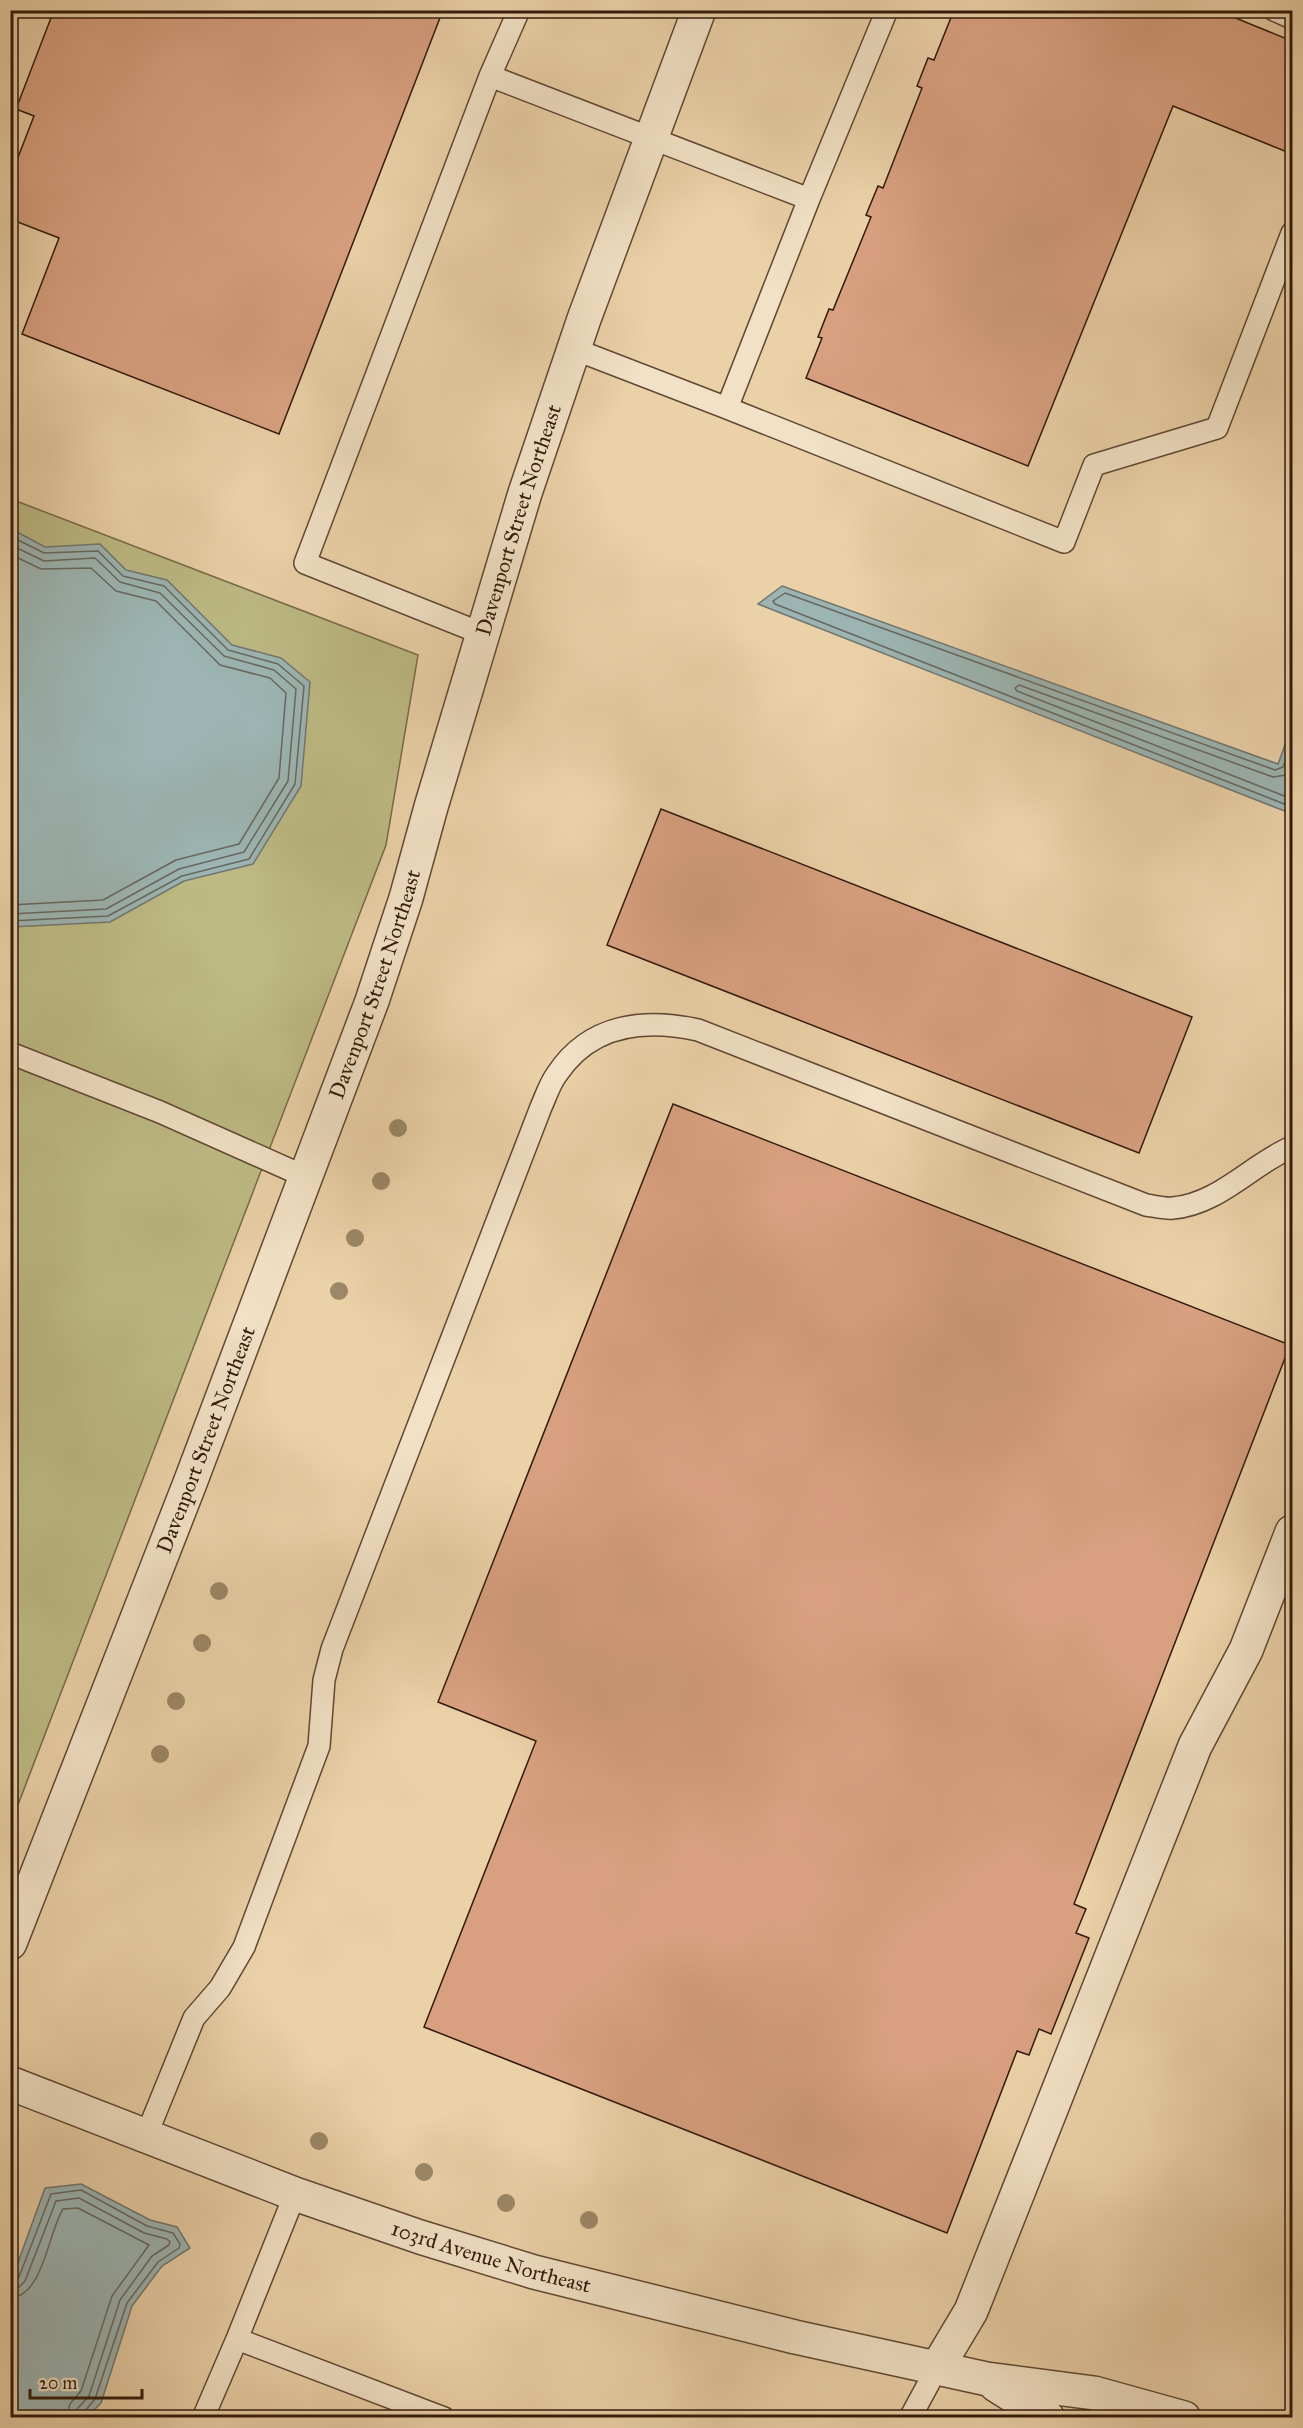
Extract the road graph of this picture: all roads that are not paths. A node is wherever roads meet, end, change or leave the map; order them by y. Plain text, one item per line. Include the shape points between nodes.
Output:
1 (519, 10) edge
2 (699, 10) edge
3 (887, 10) edge
4 (1274, 10) edge
5 (1293, 18) edge
6 (490, 76) junction
7 (650, 139) junction
8 (809, 199) junction
9 (1293, 233) edge
10 (574, 350) junction
11 (727, 408) junction
12 (483, 634) junction
13 (10, 1053) edge
14 (1293, 1147) edge
15 (306, 1177) junction
16 (1293, 1532) edge
17 (10, 1942) edge
18 (10, 2083) edge
19 (146, 2136) junction
20 (295, 2194) junction
21 (237, 2339) junction
22 (937, 2368) junction
23 (987, 2379) junction
24 (203, 2418) edge
25 (444, 2418) edge
26 (910, 2418) edge
27 (1048, 2418) edge
28 (1184, 2418) edge

1 - 6 lane
2 - 7 street, Davenport Street Northeast
3 - 8 lane
4 - 5 lane
6 - 7 lane
6 - 12 lane via 305,563
7 - 8 lane
7 - 10 street, Davenport Street Northeast
8 - 11 lane
9 - 11 lane via 1217,428 1094,465 1064,542
10 - 11 lane
10 - 12 street, Davenport Street Northeast via 525,493
12 - 15 street, Davenport Street Northeast via 403,908
13 - 15 lane via 160,1112
14 - 19 lane via 1197,1202 1173,1208 1146,1205 698,1030 669,1024 616,1029 573,1054 556,1075 541,1107 332,1649 324,1680 319,1746 244,1947 220,1988 194,2018
15 - 17 street, Davenport Street Northeast
16 - 22 street via 1246,1650 1195,1746 971,2312
18 - 19 street, 103rd Avenue Northeast
19 - 20 street, 103rd Avenue Northeast
20 - 21 lane
20 - 22 street, 103rd Avenue Northeast via 534,2272
21 - 24 lane
21 - 25 lane
22 - 23 street, 103rd Avenue Northeast
22 - 26 lane
23 - 27 street, 103rd Avenue Northeast
23 - 28 street, 103rd Avenue Northeast via 1094,2392

